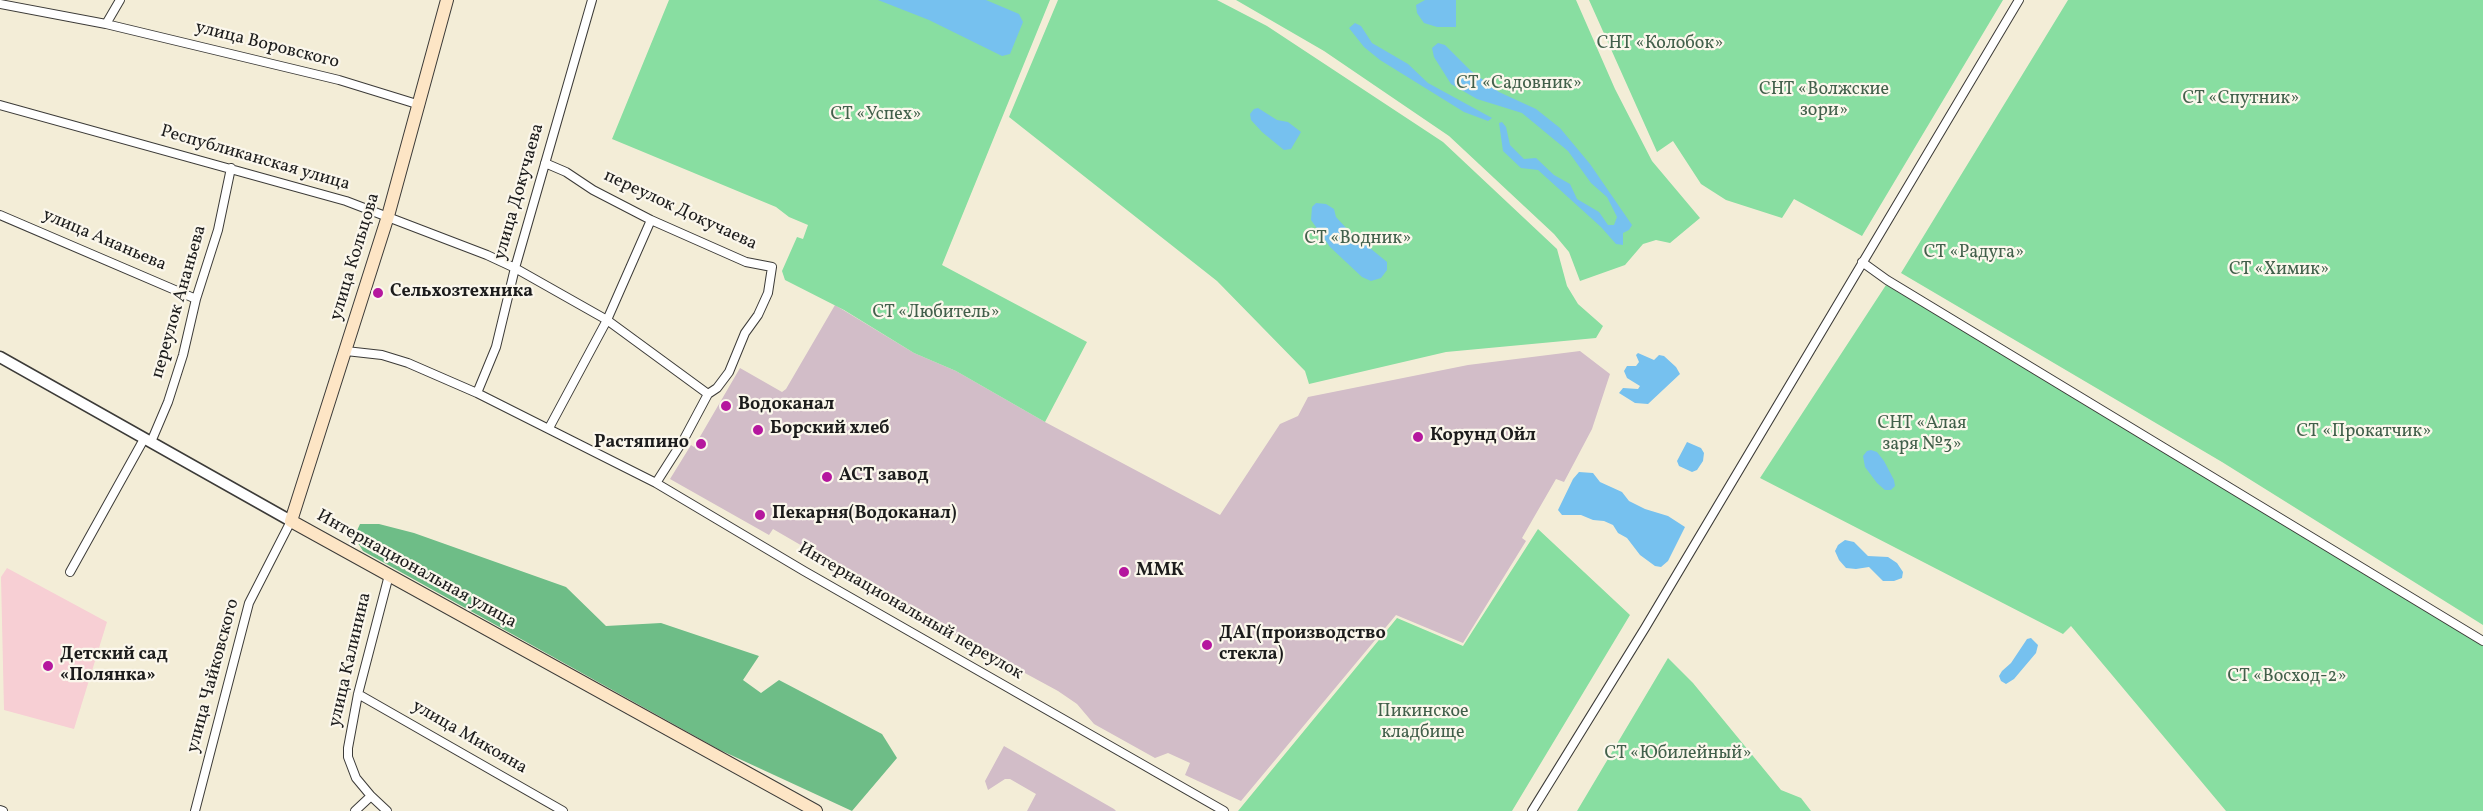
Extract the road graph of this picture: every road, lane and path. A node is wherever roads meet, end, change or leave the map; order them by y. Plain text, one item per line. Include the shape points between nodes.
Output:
1 (120, 0) edge
2 (447, 0) edge
3 (592, 0) edge
4 (2019, 0) edge
5 (0, 4) edge
6 (106, 24) junction
7 (0, 105) edge
8 (420, 105) junction
9 (545, 163) junction
10 (231, 168) junction
11 (0, 215) edge
12 (388, 216) junction
13 (651, 220) junction
14 (1862, 262) junction
15 (515, 268) junction
16 (196, 298) junction
17 (607, 320) junction
18 (346, 351) junction
19 (0, 357) edge
20 (477, 393) junction
21 (708, 394) junction
22 (549, 428) junction
23 (147, 440) junction
24 (657, 483) junction
25 (291, 521) junction
26 (70, 572) dead end
27 (389, 575) junction
28 (2483, 641) edge
29 (358, 694) junction
30 (371, 796) junction
31 (195, 811) edge
32 (354, 811) edge
33 (387, 811) edge
34 (563, 811) edge
35 (816, 811) edge
36 (1224, 811) edge
37 (1532, 811) edge

1 - 6 street
2 - 8 main road, улица Кольцова
3 - 9 street, улица Докучаева
4 - 14 street
5 - 6 street, улица Воровского
6 - 8 street, улица Воровского via 349,83
7 - 10 street, Республиканская улица
8 - 12 main road, улица Кольцова
9 - 13 street, переулок Докучаева
9 - 15 street, улица Докучаева
10 - 12 street, Республиканская улица
10 - 16 street, переулок Ананьева via 218,230
11 - 16 street, улица Ананьева
12 - 15 street, Республиканская улица
12 - 18 main road, улица Кольцова
13 - 17 street
13 - 21 street, переулок Докучаева via 746,262 772,267 768,293 758,315 745,333 729,372
14 - 28 street
14 - 37 street
15 - 17 street, Республиканская улица
15 - 20 street, улица Докучаева via 496,347
16 - 23 street, переулок Ананьева via 174,384 159,426
17 - 21 street, Республиканская улица
17 - 22 street
18 - 20 street, Интернациональный переулок via 408,363
18 - 25 main road, улица Кольцова
19 - 23 street, Интернациональная улица
20 - 22 street, Интернациональный переулок
21 - 24 street
22 - 24 street, Интернациональный переулок
23 - 25 street, Интернациональная улица
23 - 26 street, переулок Ананьева
24 - 36 street, Интернациональный переулок
25 - 27 main road, Интернациональная улица
25 - 31 street, улица Чайковского via 249,603
27 - 29 street, улица Калинина
27 - 35 main road, Интернациональная улица
29 - 30 street, улица Калинина via 348,757 356,778
29 - 34 street, улица Микояна
30 - 32 street
30 - 33 street, улица Калинина

